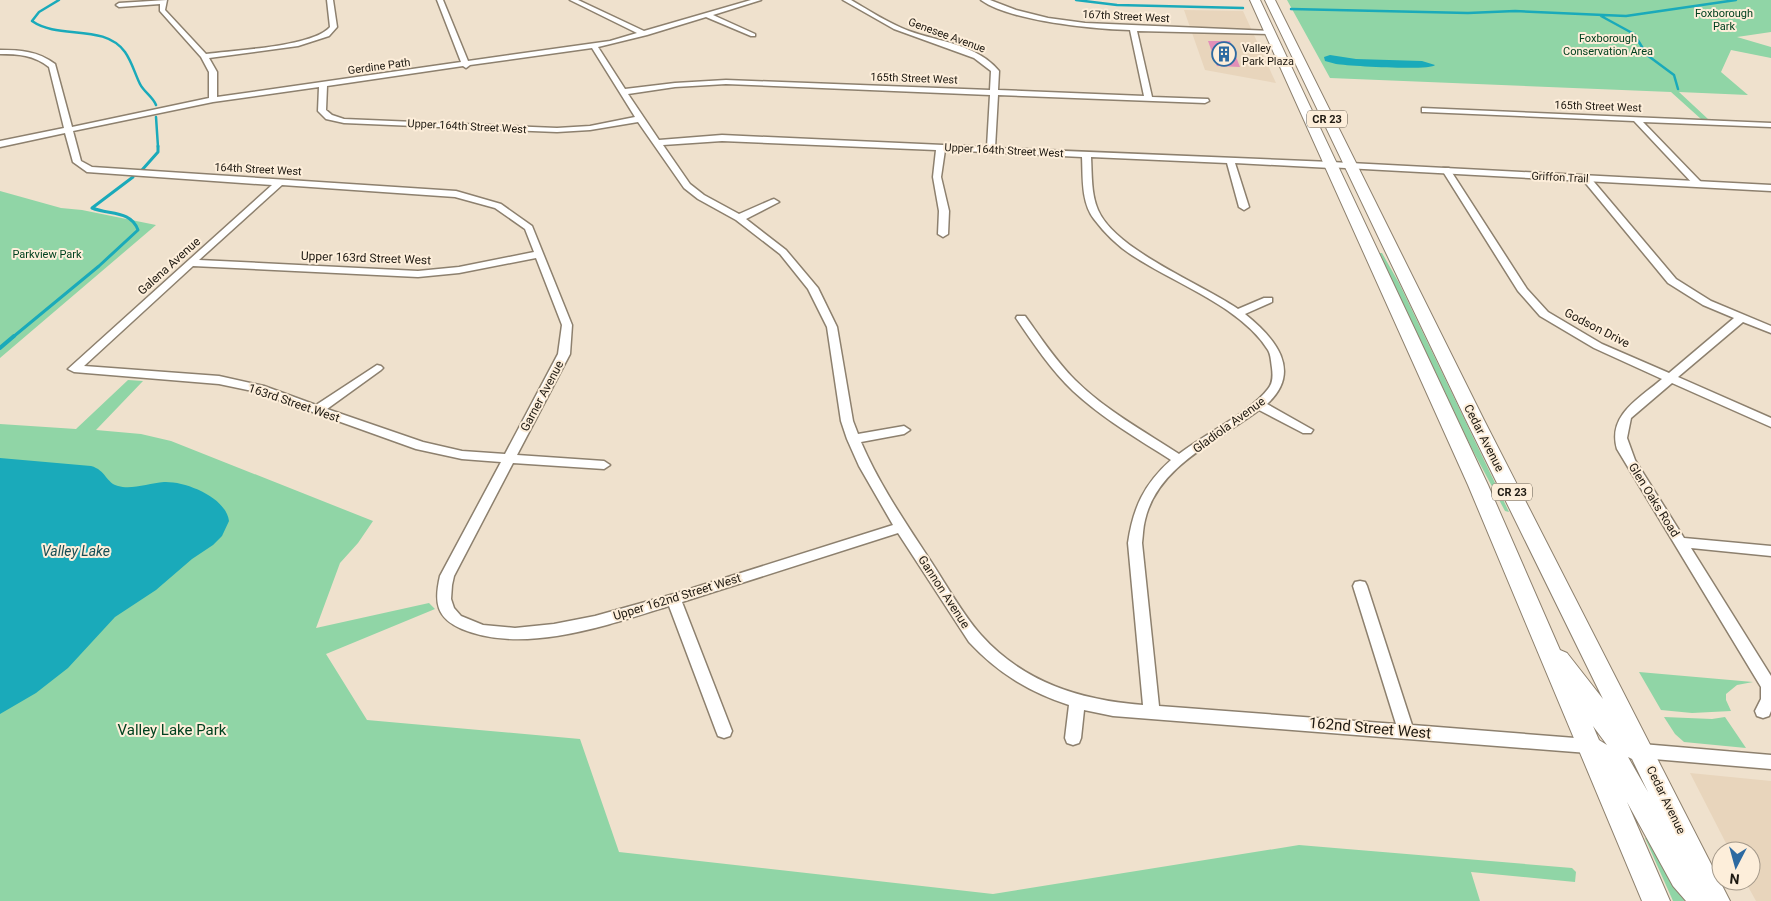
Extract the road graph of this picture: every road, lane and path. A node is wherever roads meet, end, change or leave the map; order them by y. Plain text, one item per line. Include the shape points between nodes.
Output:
1 (330, 0) edge
2 (440, 0) edge
3 (588, 0) edge
4 (758, 0) edge
5 (846, 0) edge
6 (984, 0) edge
7 (1255, 0) edge
8 (1270, 0) edge
9 (163, 1) edge
10 (576, 1) edge
11 (119, 6) dead end
12 (707, 15) junction
13 (1134, 27) junction
14 (1270, 32) junction
15 (645, 34) junction
16 (753, 35) dead end
17 (594, 46) junction
18 (1294, 50) junction
19 (0, 52) edge
20 (204, 56) junction
21 (466, 66) junction
22 (323, 85) junction
23 (623, 92) junction
24 (994, 92) junction
25 (1148, 98) junction
26 (213, 100) junction
27 (1205, 100) dead end
28 (1425, 110) dead end
29 (640, 119) junction
30 (1636, 119) junction
31 (1771, 125) edge
32 (68, 129) junction
33 (659, 143) junction
34 (0, 144) edge
35 (941, 147) junction
36 (991, 150) junction
37 (1086, 154) junction
38 (1230, 160) junction
39 (1340, 165) junction
40 (1446, 170) junction
41 (1586, 178) junction
42 (280, 182) junction
43 (1698, 184) junction
44 (1771, 188) edge
45 (473, 198) joint
46 (774, 202) dead end
47 (1244, 207) dead end
48 (739, 218) junction
49 (943, 234) dead end
50 (539, 254) junction
51 (191, 262) junction
52 (1268, 300) dead end
53 (1238, 313) junction
54 (1021, 318) dead end
55 (1741, 318) junction
56 (1771, 330) edge
57 (377, 368) dead end
58 (74, 369) joint
59 (1670, 378) junction
60 (1259, 404) junction
61 (317, 410) junction
62 (1771, 423) edge
63 (904, 430) dead end
64 (1307, 430) dead end
65 (853, 439) junction
66 (509, 459) junction
67 (1180, 460) junction
68 (604, 465) dead end
69 (901, 527) junction
70 (1679, 542) junction
71 (1771, 551) edge
72 (1360, 586) dead end
73 (673, 599) junction
74 (451, 616) joint
75 (1542, 636) junction
76 (1077, 702) junction
77 (1152, 711) junction
78 (1762, 711) dead end
79 (724, 731) dead end
80 (1406, 731) junction
81 (1073, 738) dead end
82 (1588, 746) junction
83 (1642, 751) junction
84 (1771, 762) edge
85 (1656, 901) edge
86 (1704, 901) edge
87 (1716, 901) edge

1 - 20 street via 334,27 327,35 298,44
2 - 21 street
3 - 10 street
4 - 12 street, Gerdine Path
5 - 24 street, Genesee Avenue via 896,28 984,60 995,71
6 - 13 street, 167th Street West via 1051,19
7 - 14 main road, Cedar Avenue / CR 23
8 - 18 main road, Cedar Avenue / CR 23
9 - 11 street
9 - 20 street via 162,10
10 - 15 street
12 - 15 street, Gerdine Path
12 - 16 street
13 - 14 street, 167th Street West
13 - 25 street
14 - 18 main road
14 - 39 main road, Cedar Avenue / CR 23
15 - 17 street, Gerdine Path
17 - 21 street, Gerdine Path
17 - 23 street, Gannon Avenue
18 - 39 main road, Cedar Avenue / CR 23
19 - 32 street, 164th Street West via 32,54 52,66
20 - 26 street via 213,72
21 - 22 street, Gerdine Path
22 - 26 street, Gerdine Path
22 - 29 street, Upper 164th Street West via 322,111 330,117 344,120 557,130
23 - 24 street, 165th Street West via 726,82
23 - 29 street, Gannon Avenue
24 - 25 street, 165th Street West
24 - 36 street, Genesee Avenue
25 - 27 street, 165th Street West
26 - 32 street, Gerdine Path
28 - 30 street, 165th Street West
29 - 33 street, Gannon Avenue
30 - 31 street, 165th Street West
30 - 43 street
32 - 34 street, Gerdine Path
32 - 42 street, 164th Street West via 77,162 90,170
33 - 35 street, Upper 164th Street West via 722,138
33 - 48 street, Gannon Avenue via 687,186
35 - 36 street, Upper 164th Street West
35 - 49 street via 937,178 944,211
36 - 37 street, Upper 164th Street West
37 - 38 street, Upper 164th Street West
37 - 53 street, Gladiola Avenue via 1090,202 1104,228 1134,254
38 - 39 street, Upper 164th Street West
38 - 47 street
39 - 40 street, Griffon Trail
39 - 75 main road, Cedar Avenue / CR 23
39 - 83 main road, Cedar Avenue / CR 23
40 - 41 street, Griffon Trail
40 - 59 street, Godson Drive via 1522,291 1538,309 1573,333
41 - 43 street, Griffon Trail
41 - 55 street via 1672,280 1698,298
42 - 45 street, 164th Street West via 436,192
42 - 51 street, Galena Avenue
43 - 44 street, Griffon Trail
45 - 50 street, Garner Avenue via 498,206 522,221 529,228
46 - 48 street
48 - 65 street, Gannon Avenue via 783,252 802,272 824,308 832,326 843,400
50 - 51 street, Upper 163rd Street West via 459,270 418,274
50 - 66 street, Garner Avenue via 564,314 567,338 564,354
51 - 58 street, Galena Avenue
52 - 53 street
53 - 60 street, Gladiola Avenue via 1264,335 1277,357 1279,377 1270,395
54 - 67 street via 1047,355 1079,389 1123,424
55 - 56 street
55 - 59 street, Glen Oaks Road
57 - 61 street
58 - 61 street, 163rd Street West via 219,380 260,389
59 - 62 street, Godson Drive
59 - 70 street, Glen Oaks Road via 1626,416 1620,436 1628,460
60 - 64 street
60 - 67 street, Gladiola Avenue
61 - 66 street, 163rd Street West via 420,446 462,455
63 - 65 street
65 - 69 street, Gannon Avenue
66 - 68 street, 163rd Street West
66 - 74 street, Garner Avenue via 447,576 444,603
67 - 77 street, Gladiola Avenue via 1147,494 1135,524
69 - 73 street, Upper 162nd Street West
69 - 76 street, Gannon Avenue via 974,638 986,651 1018,678 1057,697
70 - 71 street
70 - 78 street, Glen Oaks Road via 1769,686 1769,699
72 - 80 street
73 - 74 street, Upper 162nd Street West via 598,622 542,631 480,631
73 - 79 street
75 - 82 main road, Cedar Avenue / CR 23
75 - 83 main road via 1590,699 1607,730 1622,744
76 - 77 street, Gannon Avenue via 1113,709
76 - 81 street
77 - 80 street, 162nd Street West
80 - 82 street, 162nd Street West
82 - 85 main road, Cedar Avenue / CR 23
82 - 86 main road via 1619,765 1683,877
83 - 84 street
83 - 87 main road, Cedar Avenue / CR 23

